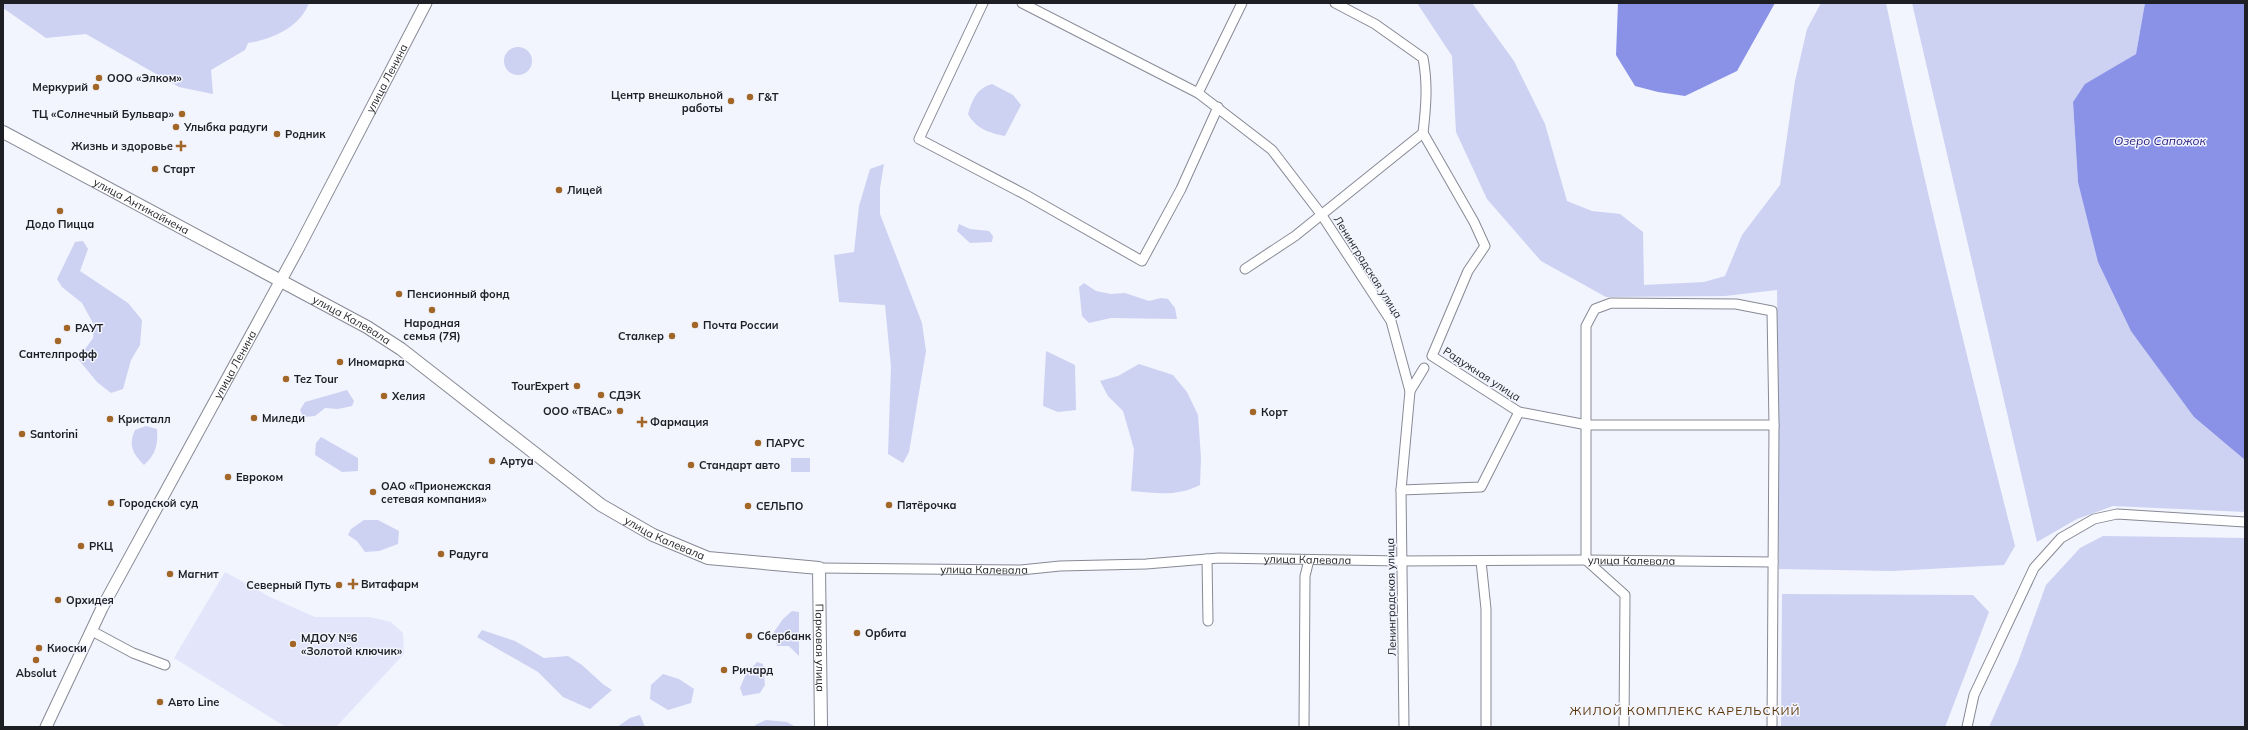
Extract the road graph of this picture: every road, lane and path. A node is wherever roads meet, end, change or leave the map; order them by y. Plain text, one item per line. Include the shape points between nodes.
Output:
1 (426, 3) edge
2 (983, 3) edge
3 (1022, 3) edge
4 (1242, 3) edge
5 (1335, 3) edge
6 (1198, 93) junction
7 (1218, 107) junction
8 (3, 132) edge
9 (1423, 133) junction
10 (1321, 214) junction
11 (1245, 269) dead end
12 (280, 279) junction
13 (1424, 368) dead end
14 (1410, 391) junction
15 (1519, 412) junction
16 (1587, 425) junction
17 (1774, 425) junction
18 (1402, 490) junction
19 (2245, 522) edge
20 (1206, 559) junction
21 (1309, 560) junction
22 (1586, 560) junction
23 (1403, 561) junction
24 (1481, 562) junction
25 (1773, 562) junction
26 (819, 568) junction
27 (1208, 621) dead end
28 (92, 631) junction
29 (165, 665) dead end
30 (46, 727) edge
31 (821, 727) edge
32 (1304, 727) edge
33 (1404, 727) edge
34 (1486, 727) edge
35 (1624, 727) edge
36 (1772, 727) edge
37 (1967, 727) edge

1 - 12 street, улица Ленина
2 - 7 street via 919,140 1026,195 1142,262 1181,189
3 - 6 street, Ленинградская улица
4 - 6 street
5 - 9 street via 1375,24 1423,58 1427,104
6 - 7 street, Ленинградская улица
7 - 10 street, Ленинградская улица via 1272,150
8 - 12 main road, улица Антикайнена
9 - 10 street
9 - 15 street, Радужная улица via 1486,246 1468,271 1432,356
10 - 11 street via 1295,236
10 - 14 street, Ленинградская улица via 1391,321
12 - 26 main road, улица Калевала via 367,326 401,349 601,505 653,535 708,558
12 - 28 street, улица Ленина via 151,516
13 - 14 street
14 - 18 street, Ленинградская улица
15 - 16 street, Радужная улица
15 - 18 street, Радужная улица via 1481,487
16 - 17 street, Радужная улица
16 - 17 street via 1586,326 1595,309 1618,303 1736,304 1772,311
16 - 22 street
17 - 25 street
18 - 23 street, Ленинградская улица
19 - 37 street via 2117,514 2094,519 2061,538 2034,568 1974,695
20 - 21 street, улица Калевала
20 - 26 street, улица Калевала via 1020,570
20 - 27 street
21 - 23 street, улица Калевала
21 - 32 street via 1306,576
22 - 24 street, улица Калевала
22 - 25 street, улица Калевала
22 - 35 street via 1626,595
23 - 24 street, улица Калевала
23 - 33 street, Ленинградская улица
24 - 34 street via 1486,609
25 - 36 street
26 - 31 main road, Парковая улица
28 - 29 street via 132,653
28 - 30 street, улица Ленина

